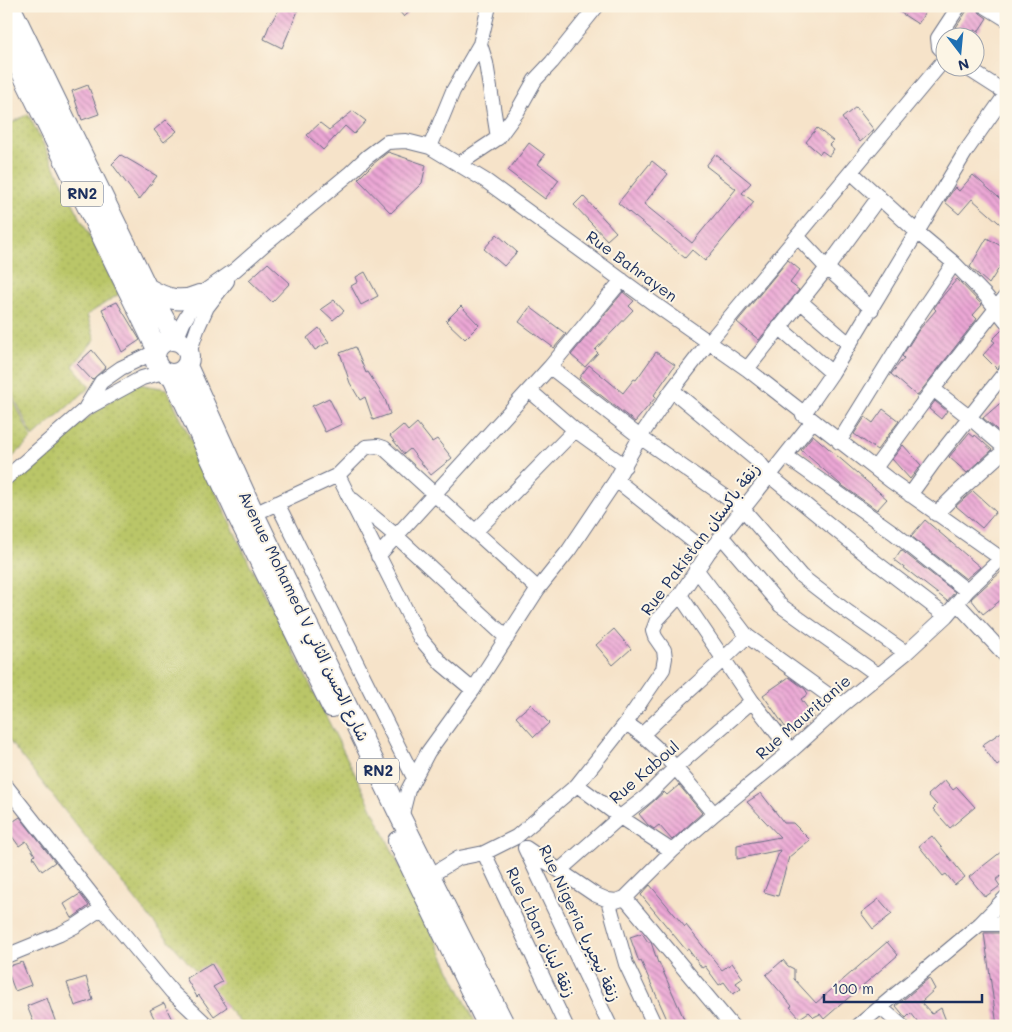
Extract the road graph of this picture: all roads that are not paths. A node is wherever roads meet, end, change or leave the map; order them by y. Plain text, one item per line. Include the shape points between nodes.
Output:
1 (10, 6) edge
2 (489, 6) edge
3 (598, 6) edge
4 (959, 6) edge
5 (985, 6) edge
6 (1006, 19) edge
7 (945, 28) edge
8 (6, 40) edge
9 (480, 44) junction
10 (934, 72) edge
11 (983, 78) edge
12 (1006, 93) edge
13 (498, 138) junction
14 (430, 147) junction
15 (459, 164) junction
16 (851, 172) junction
17 (879, 197) junction
18 (917, 232) junction
19 (797, 236) junction
20 (954, 263) junction
21 (827, 268) junction
22 (235, 270) junction
23 (622, 280) junction
24 (147, 288) junction
25 (199, 295) junction
26 (1006, 296) edge
27 (800, 301) junction
28 (995, 308) junction
29 (872, 309) junction
30 (1006, 322) edge
31 (779, 327) junction
32 (709, 342) junction
33 (850, 344) junction
34 (156, 350) junction
35 (177, 361) junction
36 (550, 367) junction
37 (747, 369) junction
38 (1006, 371) edge
39 (832, 373) junction
40 (933, 389) junction
41 (529, 390) junction
42 (672, 390) junction
43 (85, 409) junction
44 (969, 417) junction
45 (808, 418) junction
46 (575, 430) junction
47 (640, 437) junction
48 (840, 442) junction
49 (786, 456) junction
50 (624, 466) junction
51 (875, 468) junction
52 (338, 475) junction
53 (770, 476) junction
54 (6, 478) edge
55 (616, 480) junction
56 (348, 495) junction
57 (433, 495) junction
58 (910, 495) junction
59 (277, 503) junction
60 (743, 509) junction
61 (254, 514) junction
62 (936, 514) junction
63 (476, 532) junction
64 (395, 536) junction
65 (722, 537) junction
66 (708, 553) junction
67 (378, 556) junction
68 (1004, 558) edge
69 (696, 569) junction
70 (538, 589) junction
71 (967, 591) junction
72 (680, 595) junction
73 (957, 603) junction
74 (946, 616) junction
75 (747, 636) junction
76 (507, 638) junction
77 (906, 652) junction
78 (1006, 656) edge
79 (723, 660) junction
80 (878, 675) junction
81 (473, 690) junction
82 (752, 701) junction
83 (842, 704) junction
84 (626, 723) junction
85 (643, 734) junction
86 (791, 751) junction
87 (675, 768) junction
88 (414, 778) junction
89 (577, 785) junction
90 (6, 786) edge
91 (714, 814) junction
92 (620, 817) junction
93 (401, 818) junction
94 (516, 837) junction
95 (526, 848) junction
96 (672, 851) junction
97 (484, 853) junction
98 (560, 870) junction
99 (431, 875) junction
100 (1006, 897) edge
101 (625, 898) junction
102 (608, 900) junction
103 (102, 908) junction
104 (980, 924) junction
105 (1006, 924) edge
106 (6, 956) edge
107 (881, 1008) junction
108 (208, 1026) edge
109 (488, 1026) edge
110 (505, 1026) edge
111 (566, 1026) edge
112 (610, 1026) edge
113 (655, 1026) edge
114 (732, 1026) edge
115 (858, 1026) edge
116 (902, 1026) edge

1 - 24 highway, Avenue Mohamed V شارع الحسن الثاني / RN2
2 - 9 street
3 - 13 street via 535,80
4 - 7 street
5 - 6 street
8 - 34 highway, RN2
9 - 13 street
9 - 14 street via 453,91
10 - 16 street
11 - 12 street
12 - 18 street, Rue Pakistan زنقة باكستان
13 - 15 street
14 - 15 street, Rue Bahrayen
14 - 22 street, Rue Bahrayen via 406,141 388,142
15 - 23 street, Rue Bahrayen
16 - 17 street
16 - 19 street
17 - 18 street
17 - 21 street
18 - 20 street
18 - 29 street, Rue Pakistan زنقة باكستان
19 - 21 street
19 - 32 street
20 - 28 street
20 - 48 street
21 - 27 street
21 - 29 street
22 - 25 street, Rue Bahrayen
22 - 35 street, Rue Bahrayen via 207,307
23 - 32 street, Rue Bahrayen
23 - 36 street
24 - 25 highway via 172,299
24 - 35 highway, Avenue Mohamed V شارع الحسن الثاني / RN2
25 - 35 street, Rue Bahrayen via 183,323
26 - 28 street
27 - 31 street
27 - 33 street
28 - 30 street
28 - 40 street
29 - 33 street, Rue Pakistan زنقة باكستان
31 - 37 street
31 - 39 street
32 - 37 street, Rue Bahrayen
32 - 42 street
33 - 39 street, Rue Pakistan زنقة باكستان
34 - 35 highway via 165,342
34 - 43 street via 120,368 101,382
35 - 43 street
35 - 61 highway, Avenue Mohamed V شارع الحسن الثاني / RN2
35 - 109 highway, Avenue Mohamed V شارع الحسن الثاني / RN2 via 238,517
36 - 41 street
36 - 47 street
37 - 45 street, Rue Bahrayen
38 - 44 street
39 - 45 street, Rue Pakistan زنقة باكستان
40 - 44 street
40 - 51 street
41 - 46 street
41 - 57 street
42 - 47 street
42 - 53 street via 759,462
43 - 54 street
44 - 58 street
44 - 62 street via 1006,449
45 - 48 street, Rue Bahrayen
45 - 49 street, Rue Pakistan زنقة باكستان
46 - 50 street
46 - 63 street
47 - 50 street
47 - 60 street
48 - 51 street, Rue Bahrayen
49 - 53 street, Rue Pakistan زنقة باكستان
49 - 71 street via 894,533
50 - 55 street
51 - 58 street, Rue Bahrayen
52 - 56 street
52 - 57 street via 366,447 378,446
52 - 59 street
53 - 60 street, Rue Pakistan زنقة باكستان
53 - 74 street
55 - 66 street
55 - 70 street via 569,550
56 - 64 street
56 - 67 street
57 - 63 street
57 - 64 street
58 - 62 street, Rue Bahrayen
59 - 61 street
59 - 88 street
60 - 65 street, Rue Pakistan زنقة باكستان
60 - 77 street via 802,576
61 - 93 highway, Avenue Mohamed V شارع الحسن الثاني / RN2
62 - 68 street, Rue Bahrayen
63 - 70 street
64 - 67 street
64 - 76 street
65 - 66 street, Rue Pakistan زنقة باكستان
65 - 80 street via 780,605
66 - 69 street, Rue Pakistan زنقة باكستان
67 - 81 street via 420,638 442,664
68 - 71 street, Rue Mauritanie
69 - 72 street, Rue Pakistan زنقة باكستان
69 - 75 street
70 - 76 street
71 - 73 street, Rue Mauritanie
72 - 79 street
72 - 84 street, Rue Pakistan زنقة باكستان via 654,626 655,637 664,650 662,669
73 - 74 street, Rue Mauritanie
73 - 78 street
74 - 77 street, Rue Mauritanie
75 - 79 street
75 - 83 street
76 - 81 street
77 - 80 street, Rue Mauritanie
79 - 82 street
79 - 85 street
80 - 83 street, Rue Mauritanie
81 - 88 street via 428,752
82 - 86 street
82 - 87 street, Rue Kaboul
83 - 86 street, Rue Mauritanie
84 - 85 street
84 - 89 street, Rue Pakistan زنقة باكستان
85 - 87 street
86 - 91 street, Rue Mauritanie
87 - 91 street
87 - 92 street, Rue Kaboul
88 - 93 street
89 - 92 street
89 - 94 street, Rue Pakistan زنقة باكستان
90 - 103 street
91 - 96 street, Rue Mauritanie
92 - 96 street
92 - 98 street, Rue Kaboul
93 - 99 highway, Avenue Mohamed V شارع الحسن الثاني / RN2
94 - 95 street, Rue Nigeria زنقة نيجيريا
94 - 97 street, Rue Pakistan زنقة باكستان
95 - 98 street
95 - 112 street, Rue Nigeria زنقة نيجيريا
96 - 101 street, Rue Mauritanie
97 - 99 street, Rue Pakistan زنقة باكستان via 459,858
97 - 111 street, Rue Liban زنقة لبنان
98 - 102 street
99 - 110 highway, Avenue Mohamed V شارع الحسن الثاني / RN2
100 - 104 street
101 - 102 street
101 - 114 street
102 - 113 street via 626,964
103 - 106 street via 60,934
103 - 108 street via 172,992
104 - 105 street
104 - 107 street
107 - 115 street
107 - 116 street

